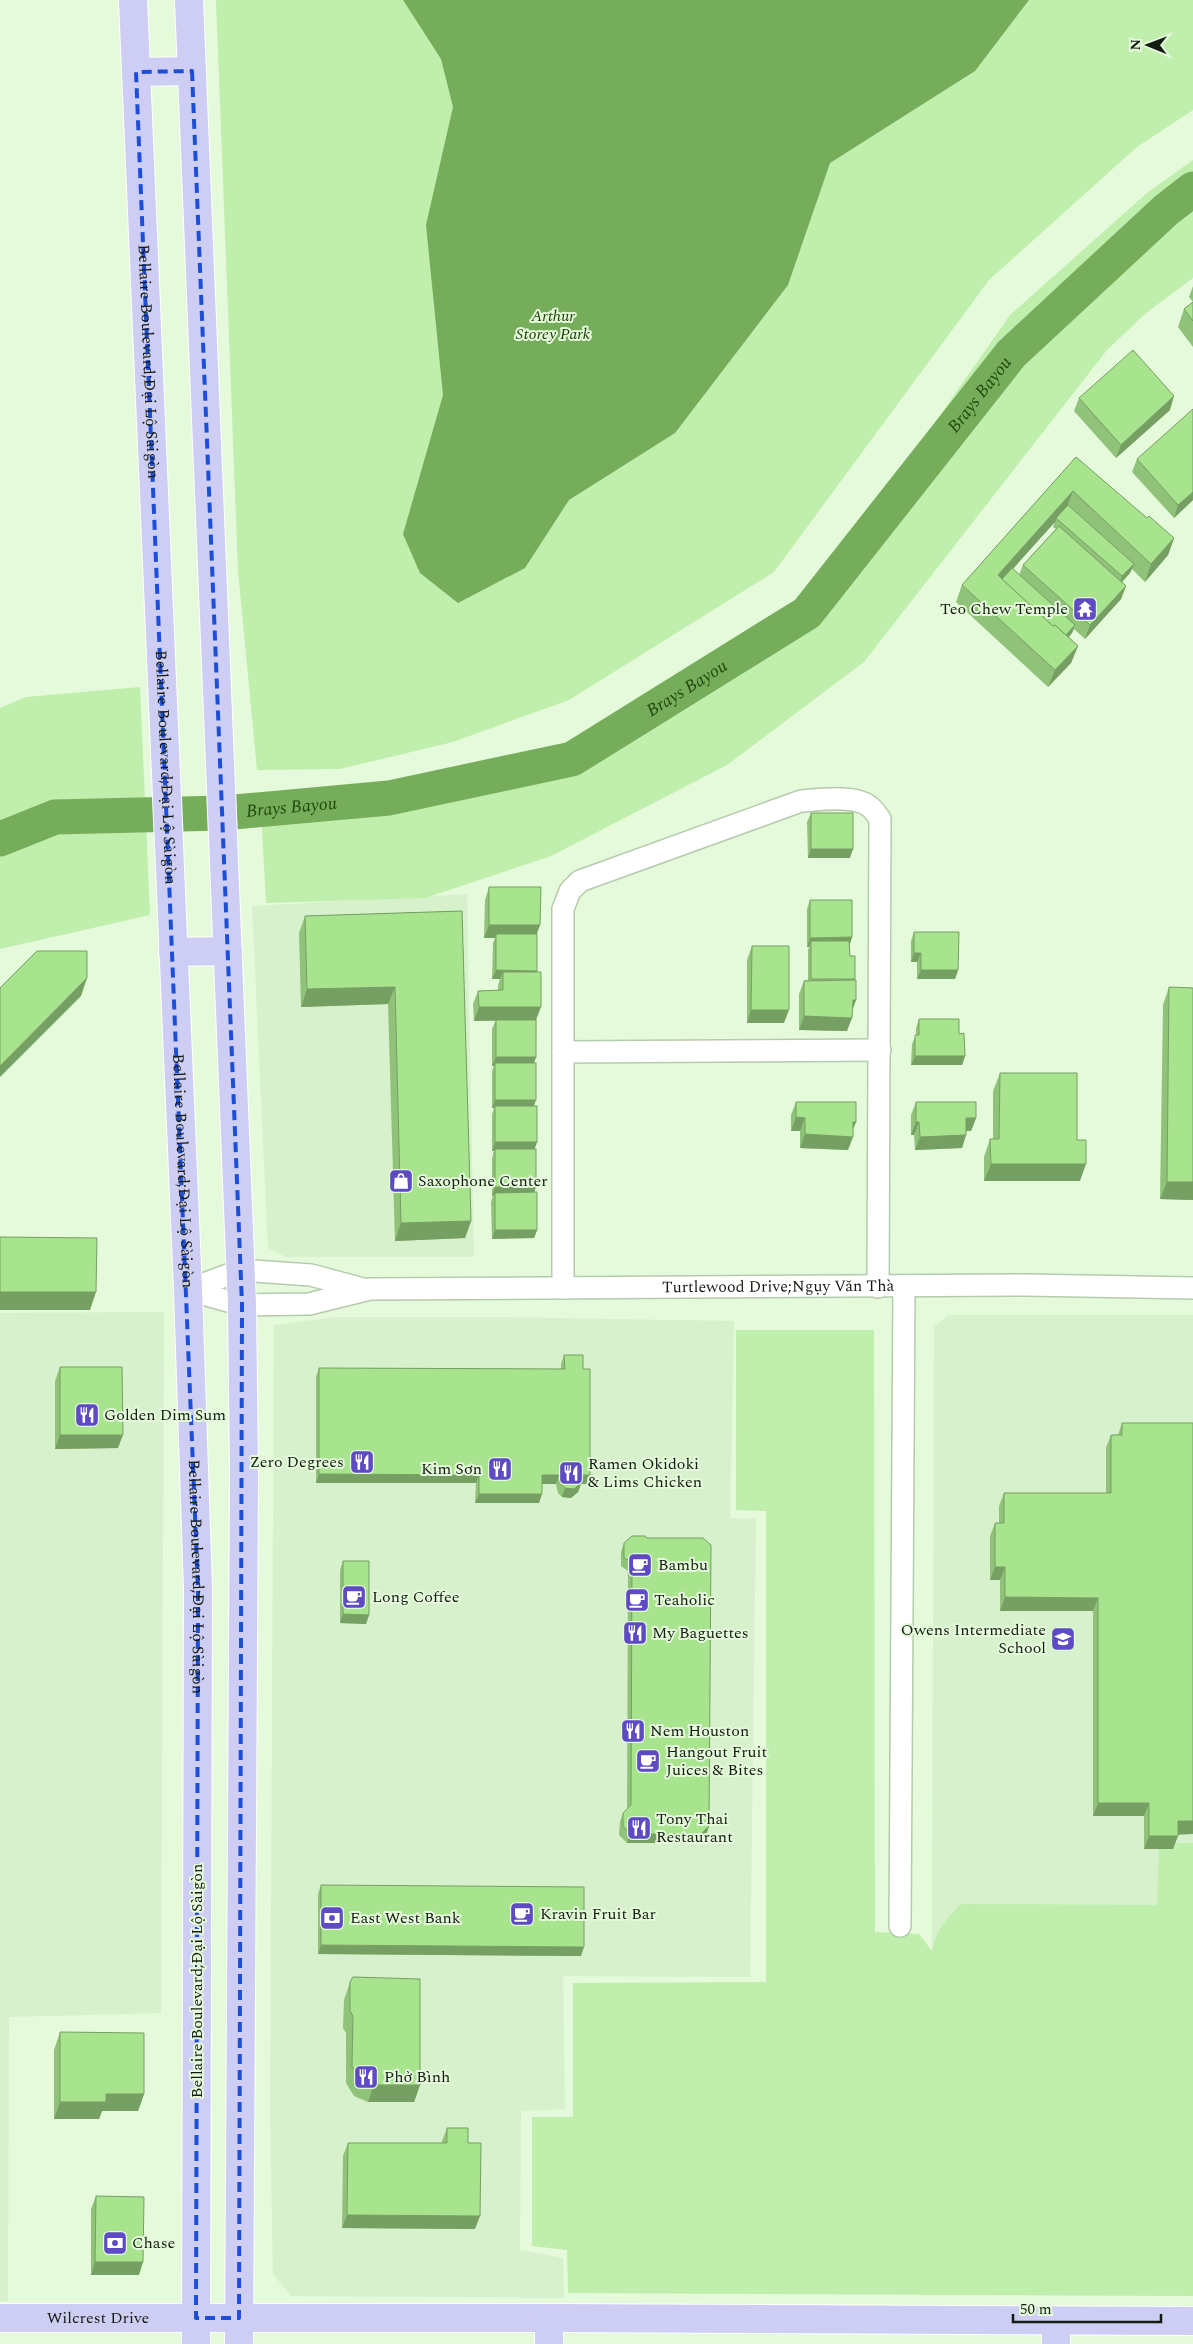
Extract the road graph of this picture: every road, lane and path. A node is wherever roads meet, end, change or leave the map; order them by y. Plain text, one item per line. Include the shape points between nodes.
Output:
1 (134, 0) edge
2 (189, 0) edge
3 (192, 70) junction
4 (136, 72) junction
5 (228, 951) junction
6 (173, 952) junction
7 (880, 1050) junction
8 (563, 1052) junction
9 (241, 1270) junction
10 (878, 1287) junction
11 (904, 1287) junction
12 (563, 1288) junction
13 (1193, 1288) edge
14 (188, 1290) junction
15 (363, 1290) junction
16 (242, 1305) junction
17 (900, 1926) dead end
18 (0, 2318) edge
19 (1193, 2321) edge
20 (196, 2331) edge
21 (239, 2331) edge
22 (549, 2331) edge
23 (1056, 2332) edge

1 - 4 main road, Bellaire Boulevard;Đại Lộ Sàigòn
2 - 3 main road
3 - 4 main road
3 - 5 main road
4 - 6 main road, Bellaire Boulevard;Đại Lộ Sàigòn
5 - 6 main road
5 - 9 main road
6 - 14 main road, Bellaire Boulevard;Đại Lộ Sàigòn
7 - 8 street
7 - 8 street via 880,819 869,805 856,800 832,799 801,801 580,881 570,890 563,909
7 - 10 street
8 - 12 street
9 - 14 street, Turtlewood Drive;Ngụy Văn Thà
9 - 15 street, Turtlewood Drive;Ngụy Văn Thà via 311,1275
9 - 16 main road
10 - 11 street, Turtlewood Drive;Ngụy Văn Thà
10 - 12 street, Turtlewood Drive;Ngụy Văn Thà
11 - 13 street, Turtlewood Drive;Ngụy Văn Thà
11 - 17 street
12 - 15 street, Turtlewood Drive;Ngụy Văn Thà
14 - 16 street, Turtlewood Drive;Ngụy Văn Thà
14 - 20 main road, Bellaire Boulevard;Đại Lộ Sàigòn via 198,1589
15 - 16 street, Turtlewood Drive;Ngụy Văn Thà via 309,1304
16 - 21 main road via 244,1482
18 - 20 main road, Wilcrest Drive
19 - 23 main road, Wilcrest Drive
20 - 21 main road, Wilcrest Drive
21 - 22 main road, Wilcrest Drive
22 - 23 main road, Wilcrest Drive

